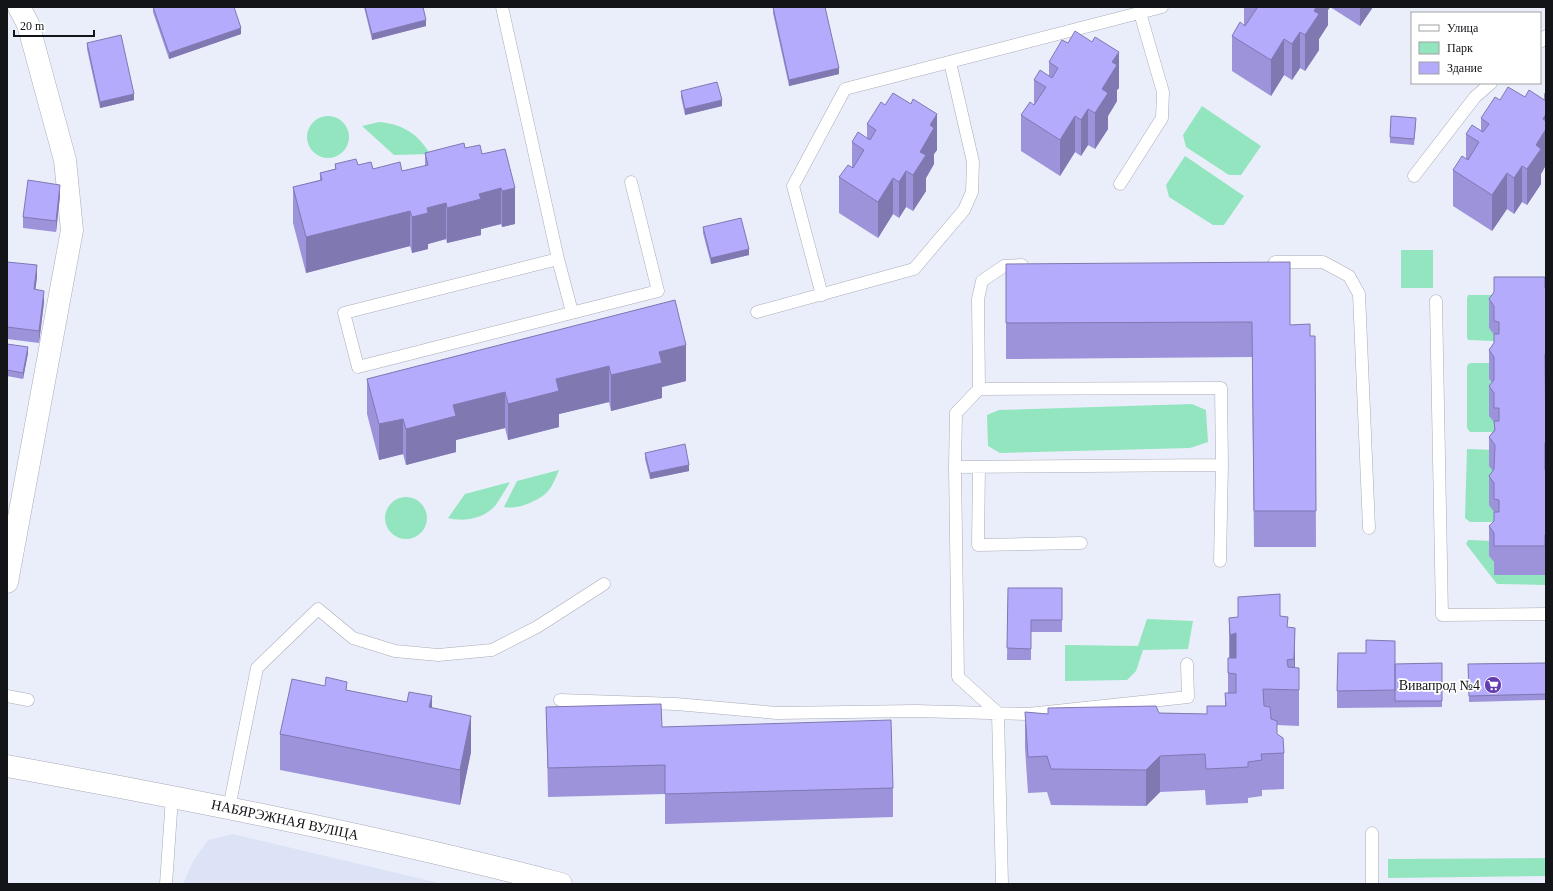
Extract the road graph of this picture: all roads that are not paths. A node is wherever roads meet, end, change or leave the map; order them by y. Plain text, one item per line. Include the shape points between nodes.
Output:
1 (19, 7) edge
2 (502, 7) edge
3 (1162, 7) edge
4 (1140, 12) junction
5 (950, 62) junction
6 (1490, 84) edge
7 (1414, 176) dead end
8 (631, 182) dead end
9 (1120, 184) dead end
10 (558, 259) junction
11 (1261, 262) edge
12 (1035, 265) edge
13 (822, 294) junction
14 (1436, 301) dead end
15 (572, 312) junction
16 (757, 312) dead end
17 (979, 389) junction
18 (1222, 465) junction
19 (955, 467) junction
20 (979, 467) junction
21 (1369, 528) dead end
22 (1081, 543) dead end
23 (1220, 561) dead end
24 (7, 582) edge
25 (604, 584) dead end
26 (1546, 614) edge
27 (1187, 664) dead end
28 (7, 696) edge
29 (28, 700) dead end
30 (560, 700) dead end
31 (998, 713) junction
32 (7, 766) edge
33 (172, 797) junction
34 (229, 808) junction
35 (1372, 833) dead end
36 (166, 884) edge
37 (560, 884) edge
38 (1002, 884) edge
39 (1372, 884) edge

1 - 24 street via 28,24 65,160 72,230
2 - 10 lane
3 - 4 lane
4 - 5 lane
4 - 9 lane via 1162,92 1162,118
5 - 13 lane via 973,162 972,192 964,210 914,269
5 - 13 lane via 845,89 793,186
6 - 7 lane via 1475,97
8 - 15 lane via 658,291
10 - 15 lane
10 - 15 lane via 344,313 358,367
11 - 21 lane via 1324,262 1349,276 1359,294
12 - 17 lane via 1004,266 982,281 978,299
13 - 16 lane
14 - 26 lane via 1442,615
17 - 18 lane via 1221,388
17 - 19 lane via 956,413
18 - 20 lane
18 - 23 lane
19 - 20 lane
19 - 31 lane via 958,677
20 - 22 lane via 978,545
25 - 34 lane via 537,627 492,650 438,655 395,651 353,638 318,609 257,668
27 - 31 lane via 1188,697 1028,714
28 - 29 lane
30 - 31 lane via 676,704 777,713
31 - 38 lane
32 - 33 street, НАБЯРЭЖНАЯ ВУЛІЦА
33 - 34 street, НАБЯРЭЖНАЯ ВУЛІЦА
33 - 36 lane
34 - 37 street, НАБЯРЭЖНАЯ ВУЛІЦА via 484,864
35 - 39 lane

